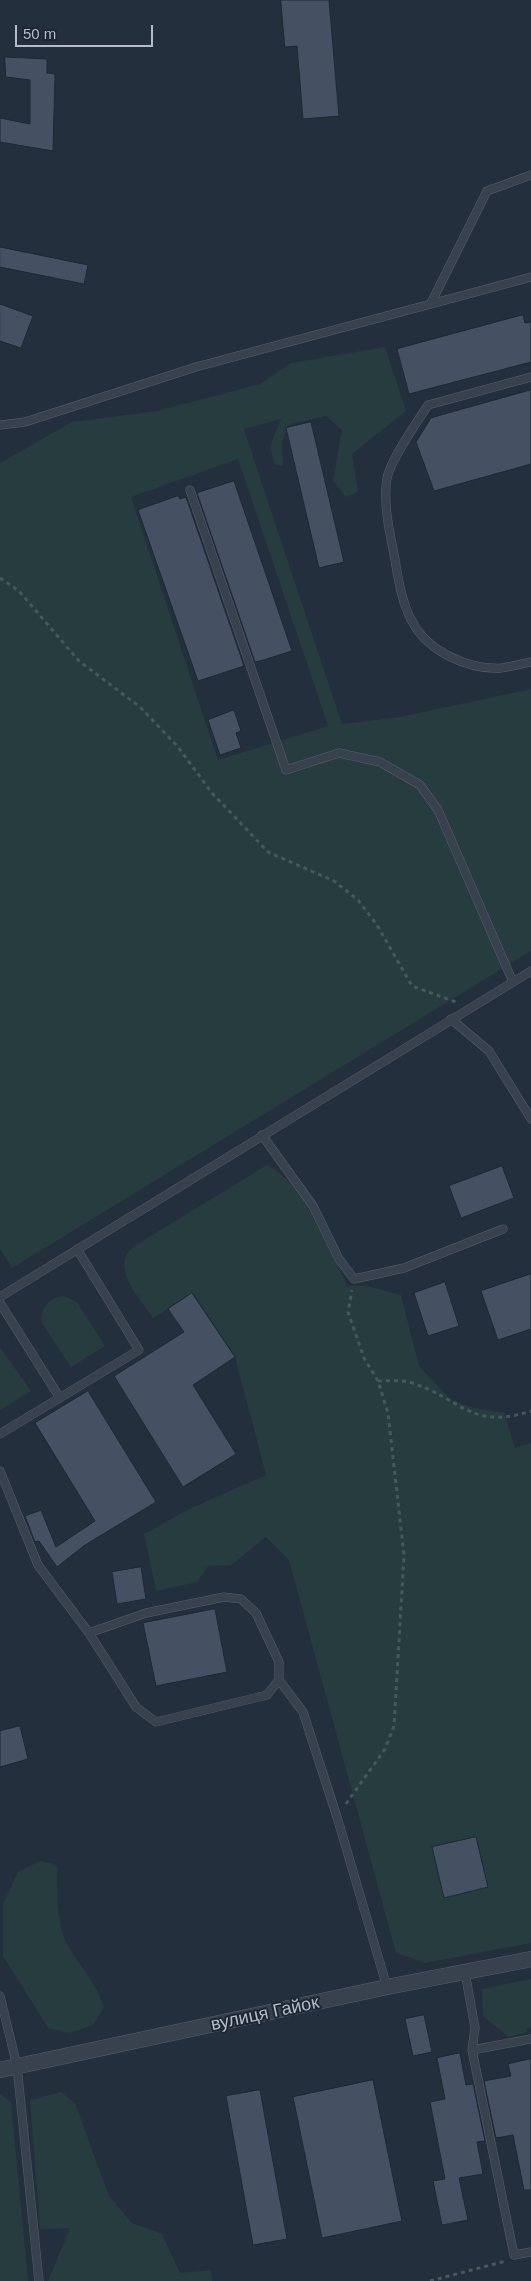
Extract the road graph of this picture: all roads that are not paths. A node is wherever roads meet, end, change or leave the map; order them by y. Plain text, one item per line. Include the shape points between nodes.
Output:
1 (531, 175) edge
2 (531, 278) edge
3 (431, 303) junction
4 (531, 377) edge
5 (0, 425) edge
6 (190, 490) dead end
7 (531, 662) edge
8 (531, 971) edge
9 (513, 982) junction
10 (451, 1019) junction
11 (531, 1118) edge
12 (262, 1135) junction
13 (503, 1229) dead end
14 (77, 1249) junction
15 (0, 1297) edge
16 (0, 1302) edge
17 (60, 1398) junction
18 (0, 1434) edge
19 (0, 1470) edge
20 (89, 1633) junction
21 (279, 1680) junction
22 (531, 1959) edge
23 (465, 1972) junction
24 (387, 1987) junction
25 (0, 1996) edge
26 (531, 2038) edge
27 (472, 2050) junction
28 (17, 2066) junction
29 (0, 2070) edge
30 (531, 2252) edge
31 (39, 2281) edge

1 - 3 lane via 487,191
2 - 3 lane
3 - 5 lane via 196,367 25,422
4 - 7 lane via 428,405 388,477 387,503 388,525 402,596 414,624 429,643 453,658 479,666 500,668
6 - 9 lane via 286,770 339,752 380,762 420,785 438,810
8 - 9 lane
9 - 10 lane
10 - 11 lane via 489,1051
10 - 12 lane
12 - 13 lane via 313,1206 339,1258 354,1279 404,1268
12 - 14 lane
14 - 15 lane
14 - 17 lane via 138,1350
16 - 17 lane
17 - 18 lane
19 - 20 lane via 38,1565
20 - 21 lane via 136,1707 156,1722 267,1695
20 - 21 lane via 146,1614 224,1597 241,1600 256,1612 264,1626 279,1662
21 - 24 lane via 303,1712
22 - 23 street, вулиця Гайок
23 - 24 street, вулиця Гайок
23 - 27 lane via 475,2028
24 - 28 street, вулиця Гайок
25 - 28 lane
26 - 27 lane
27 - 30 lane via 514,2255
28 - 29 street, вулиця Гайок
28 - 31 lane

